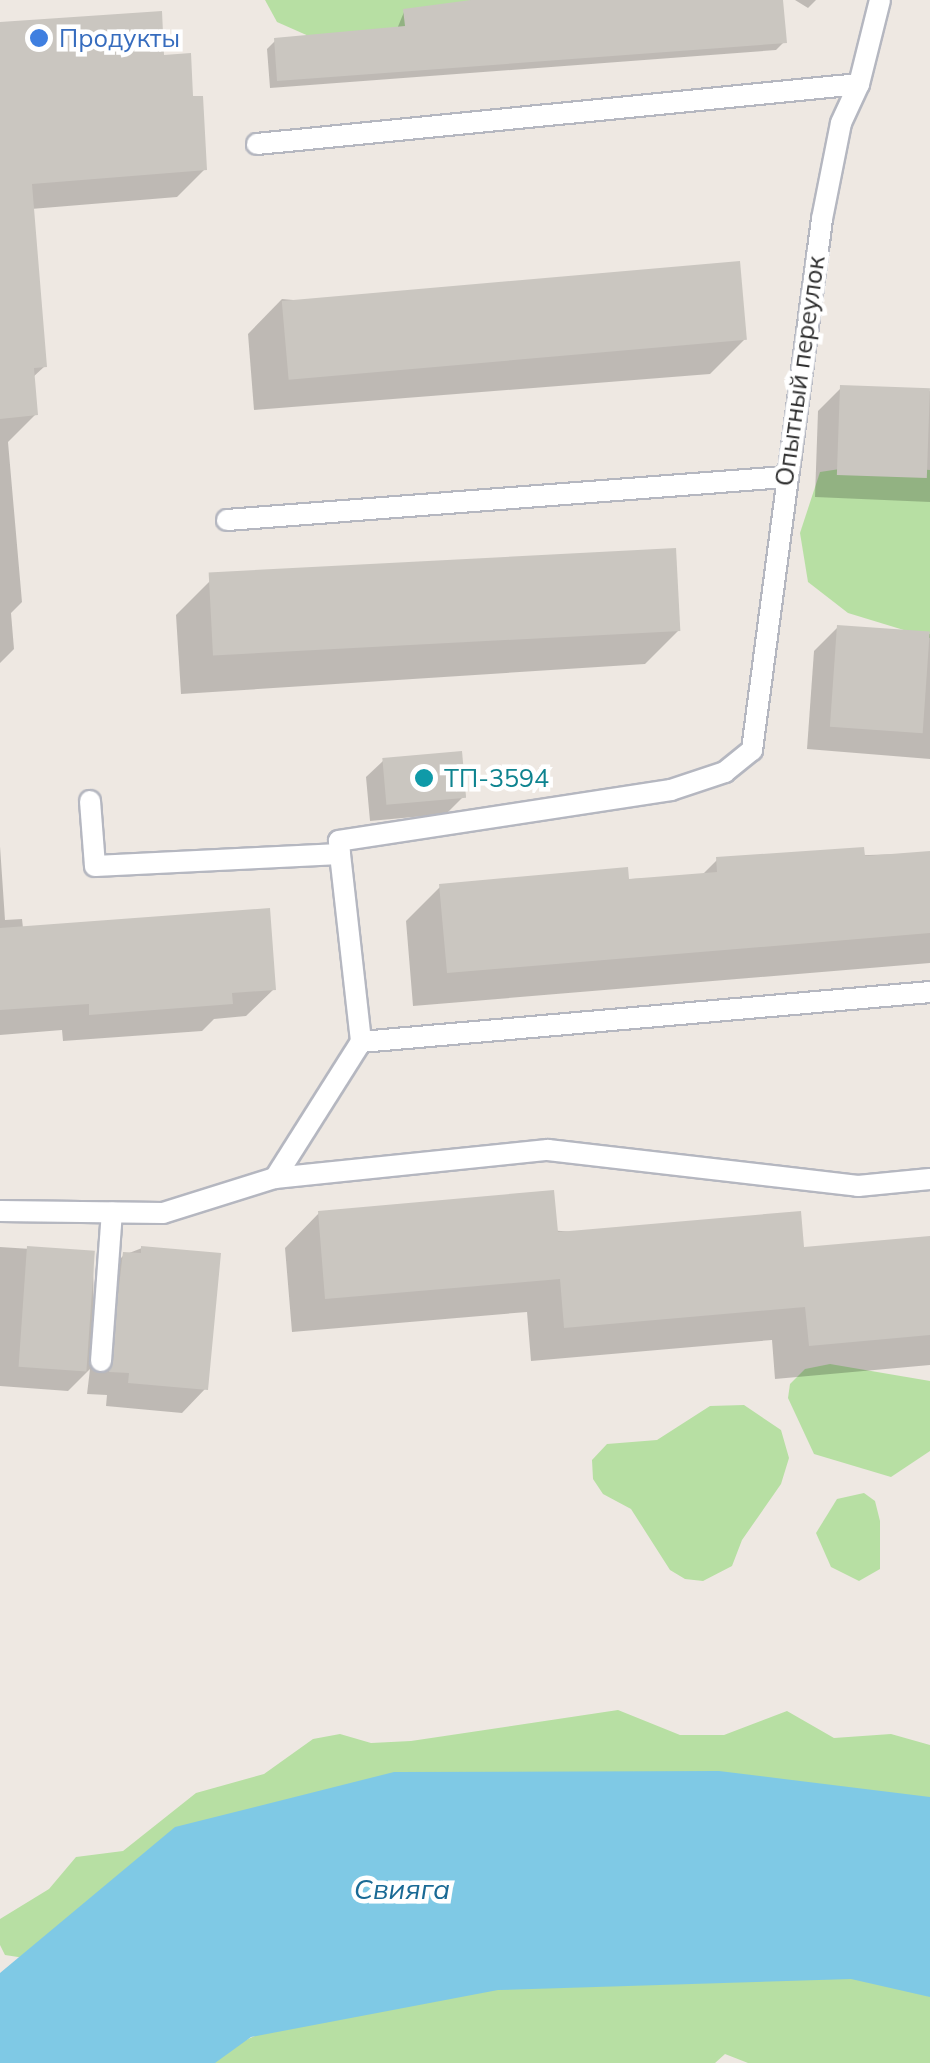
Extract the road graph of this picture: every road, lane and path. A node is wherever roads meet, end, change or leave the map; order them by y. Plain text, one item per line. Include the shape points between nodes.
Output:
1 (880, 0) edge
2 (859, 84) junction
3 (257, 144) dead end
4 (784, 477) junction
5 (227, 520) dead end
6 (90, 801) dead end
7 (340, 854) junction
8 (930, 992) edge
9 (361, 1042) junction
10 (275, 1178) junction
11 (930, 1179) edge
12 (0, 1210) edge
13 (112, 1212) junction
14 (102, 1361) dead end

1 - 2 lane, Опытный переулок
2 - 3 lane
2 - 4 lane, Опытный переулок via 841,123 822,219
4 - 5 lane
4 - 7 lane, Опытный переулок via 752,750 725,772 671,790 340,841
6 - 7 lane via 95,866
7 - 9 lane
8 - 9 lane
9 - 10 lane
10 - 11 lane via 548,1150 858,1186
10 - 13 lane via 164,1212
12 - 13 lane
13 - 14 lane

